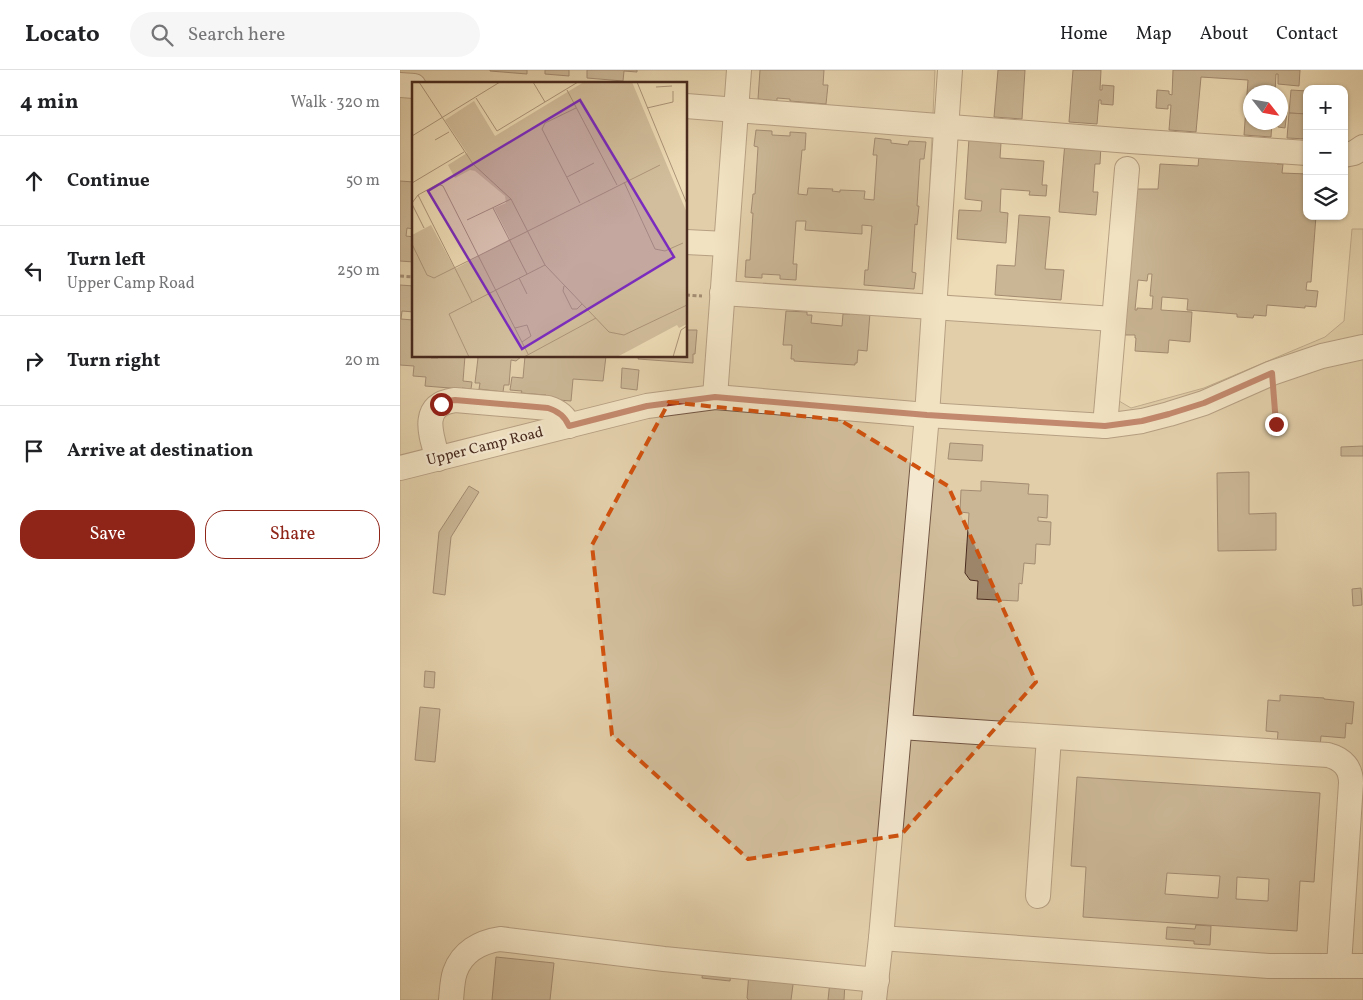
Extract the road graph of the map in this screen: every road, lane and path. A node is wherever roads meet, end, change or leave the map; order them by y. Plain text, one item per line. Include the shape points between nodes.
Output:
1 (739, 70) edge
2 (950, 70) edge
3 (688, 106) edge
4 (736, 110) junction
5 (946, 126) junction
6 (1363, 147) edge
7 (1303, 153) edge
8 (1348, 155) edge
9 (1127, 169) dead end
10 (688, 242) edge
11 (726, 244) junction
12 (722, 293) junction
13 (934, 306) junction
14 (1114, 320) junction
15 (1363, 347) edge
16 (1272, 373) junction
17 (715, 397) junction
18 (927, 415) junction
19 (1276, 424) dead end
20 (569, 426) junction
21 (1105, 426) junction
22 (438, 459) junction
23 (400, 468) edge
24 (900, 727) junction
25 (1049, 737) junction
26 (1038, 896) dead end
27 (881, 938) junction
28 (1339, 965) junction
29 (1363, 966) edge
30 (876, 990) edge
31 (451, 1000) edge

1 - 4 lane
2 - 5 lane
3 - 4 lane
4 - 5 lane
4 - 11 lane
5 - 7 lane
5 - 13 lane
6 - 8 lane
9 - 14 lane
10 - 11 lane
11 - 12 lane
12 - 13 lane
12 - 17 lane
13 - 14 lane
13 - 18 lane
14 - 21 lane
15 - 16 lane, Upper Camp Road via 1322,356
16 - 19 path
16 - 21 lane, Upper Camp Road via 1204,403 1142,421
17 - 18 lane, Upper Camp Road
17 - 20 lane, Upper Camp Road via 647,406
18 - 21 lane, Upper Camp Road
18 - 24 lane
20 - 22 lane, Upper Camp Road
20 - 22 lane via 563,416 548,408 448,401 435,409 429,424
22 - 23 lane, Upper Camp Road
24 - 25 lane
24 - 27 lane
25 - 26 lane
25 - 28 lane via 1328,755 1341,760 1350,770 1351,783
27 - 28 lane via 1269,966
27 - 30 lane
28 - 29 lane
30 - 31 lane via 500,939 480,944 464,957 454,974

